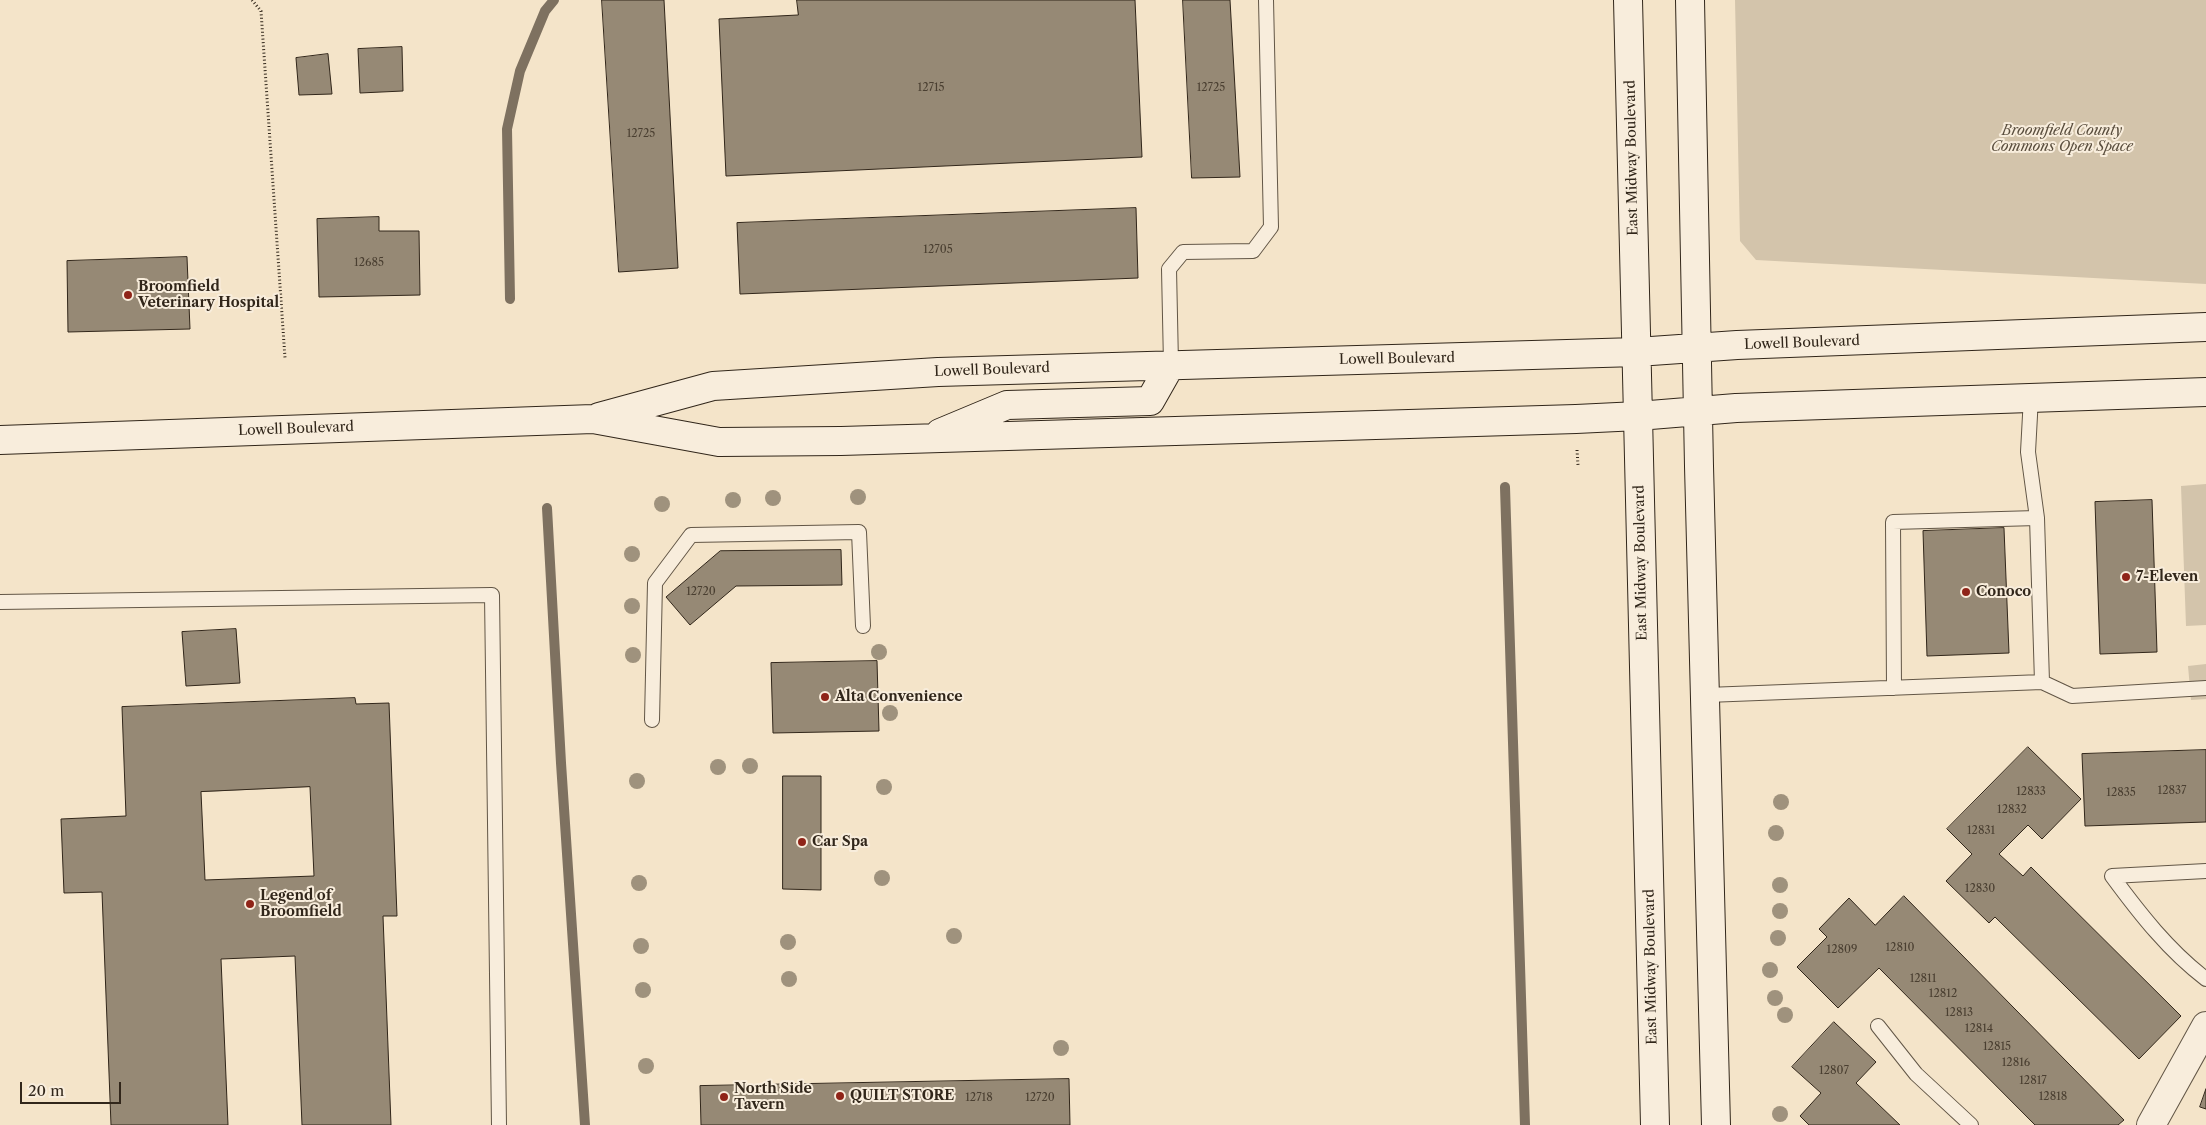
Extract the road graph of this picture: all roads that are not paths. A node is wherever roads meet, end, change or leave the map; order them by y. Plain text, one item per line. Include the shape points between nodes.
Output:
1 (1266, 0) edge
2 (1628, 0) edge
3 (1690, 0) edge
4 (2206, 327) edge
5 (1697, 347) junction
6 (1636, 352) junction
7 (1171, 364) junction
8 (2206, 392) edge
9 (2031, 397) junction
10 (1699, 411) junction
11 (1638, 416) junction
12 (593, 419) junction
13 (925, 439) junction
14 (0, 440) edge
15 (2037, 518) junction
16 (0, 602) edge
17 (863, 626) dead end
18 (2042, 682) junction
19 (1894, 688) junction
20 (2206, 688) edge
21 (1707, 695) junction
22 (652, 720) dead end
23 (2206, 871) edge
24 (2206, 979) edge
25 (1878, 1026) dead end
26 (2206, 1026) edge
27 (500, 1125) edge
28 (1655, 1125) edge
29 (1716, 1125) edge
30 (1971, 1125) edge
31 (2151, 1125) edge

1 - 7 lane via 1271,227 1253,251 1183,252 1169,269
2 - 6 main road, East Midway Boulevard
3 - 5 main road
4 - 5 main road, Lowell Boulevard
5 - 6 main road, Lowell Boulevard
5 - 10 main road
6 - 7 main road, Lowell Boulevard
6 - 11 main road, East Midway Boulevard
7 - 12 main road, Lowell Boulevard via 938,372 713,386
7 - 13 main road via 1150,401 1007,405
8 - 9 main road, Lowell Boulevard
9 - 10 main road, Lowell Boulevard
9 - 15 lane via 2028,452
10 - 11 main road, Lowell Boulevard
10 - 21 main road
11 - 13 main road, Lowell Boulevard
11 - 28 main road, East Midway Boulevard
12 - 13 main road, Lowell Boulevard via 719,442
12 - 14 main road, Lowell Boulevard
15 - 18 lane
15 - 19 lane via 1894,522
16 - 27 lane via 492,595
17 - 22 lane via 860,532 691,535 655,583
18 - 19 lane
18 - 20 lane via 2072,696
19 - 21 lane
21 - 29 main road
23 - 24 lane via 2112,876 2140,914
25 - 30 lane via 1916,1074
26 - 31 main road

